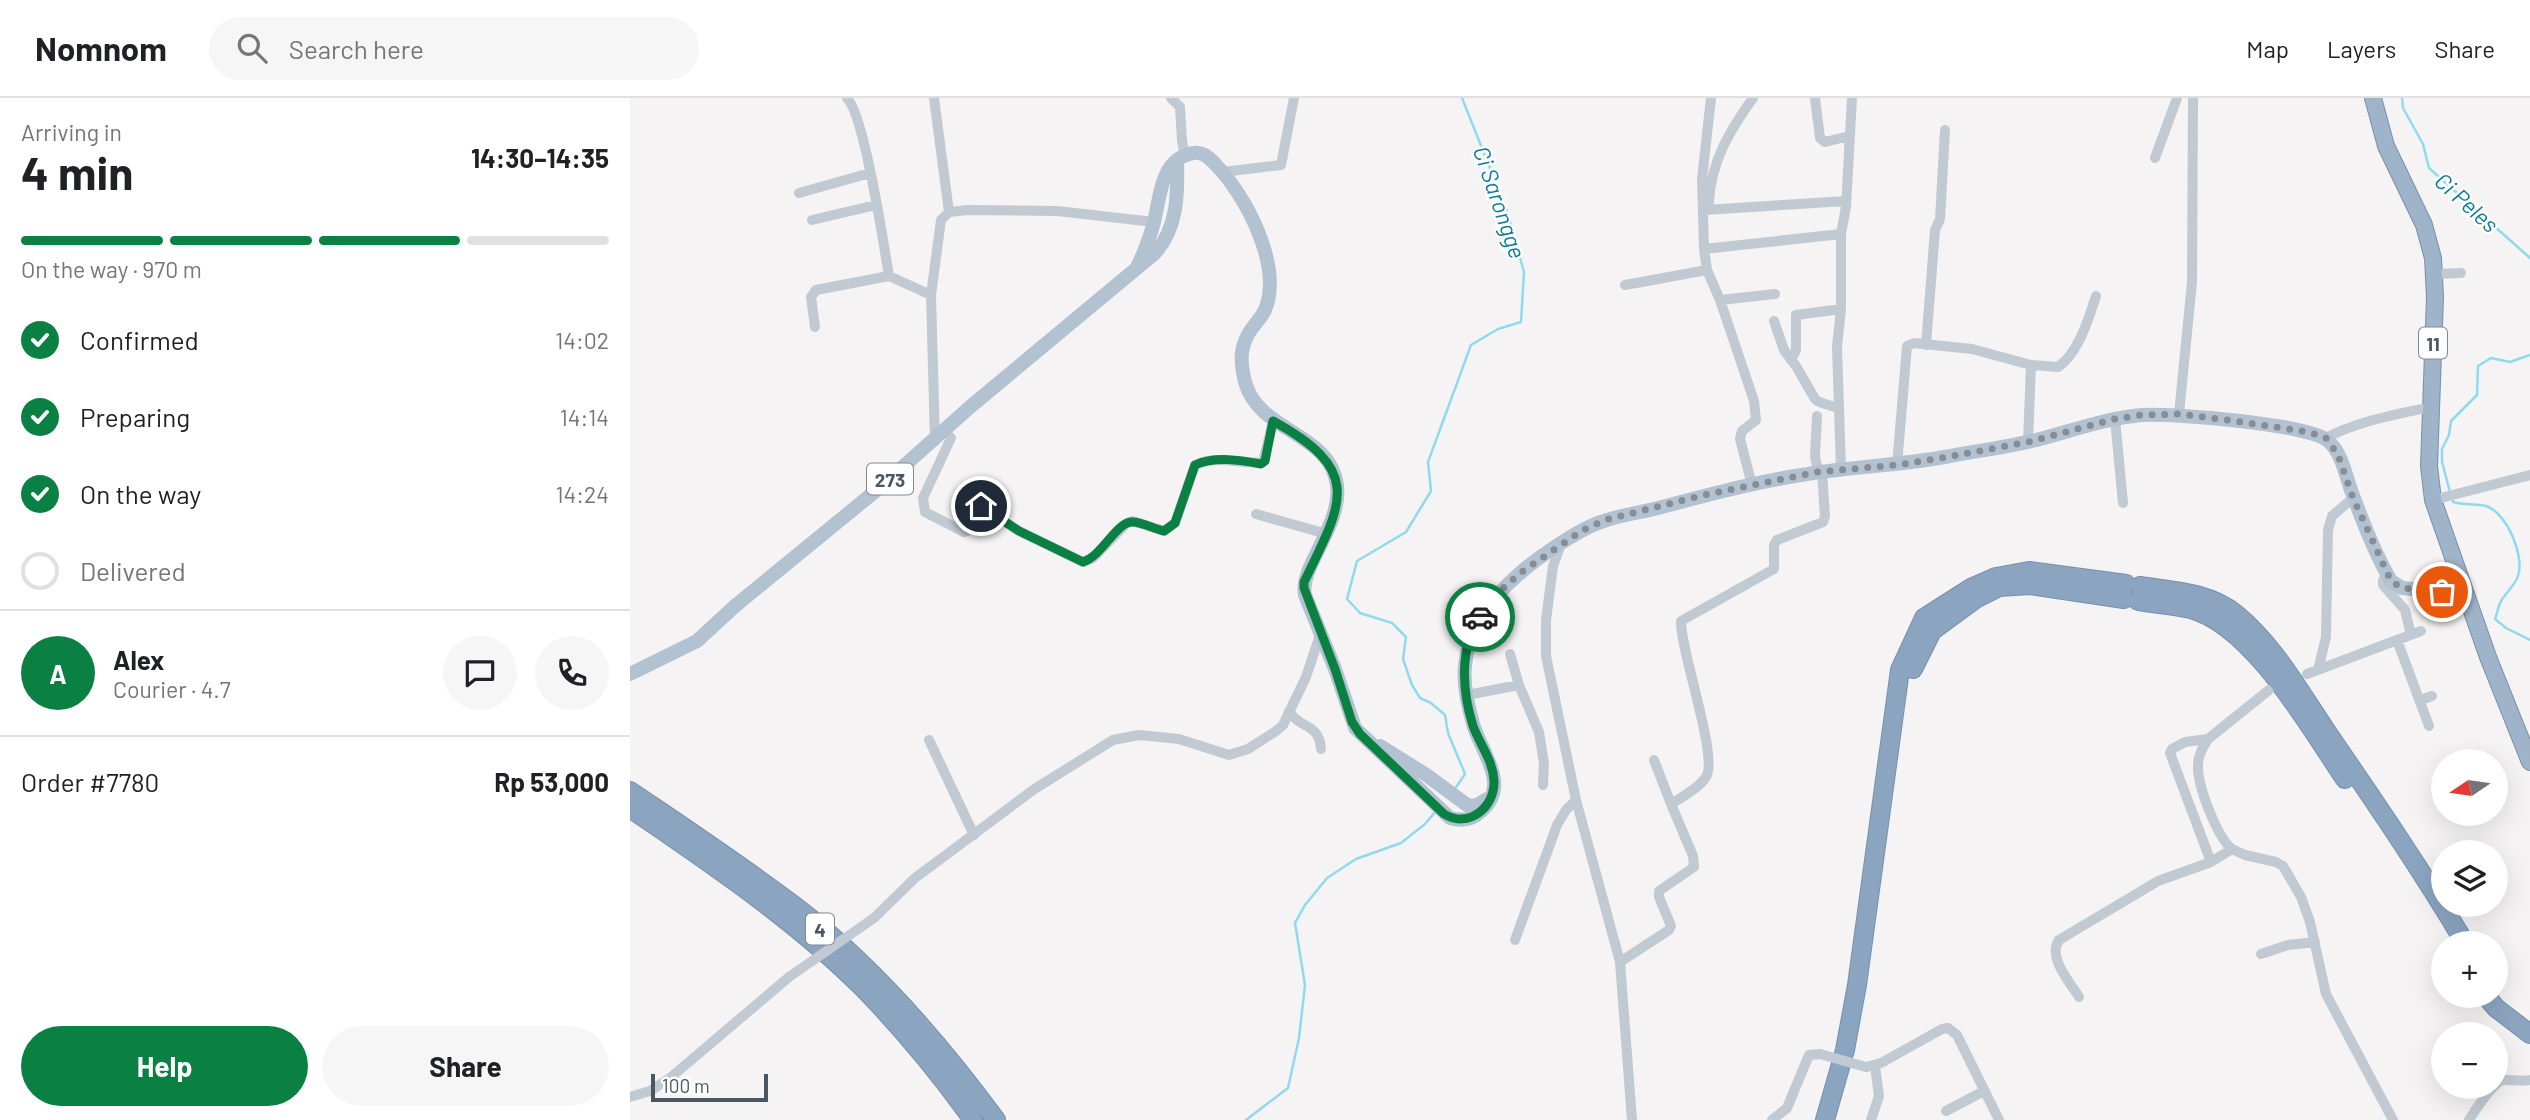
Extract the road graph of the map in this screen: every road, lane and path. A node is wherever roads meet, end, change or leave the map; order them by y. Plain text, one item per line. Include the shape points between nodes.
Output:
1 (847, 98) edge
2 (934, 98) edge
3 (1171, 98) edge
4 (1294, 98) edge
5 (1711, 98) edge
6 (1753, 98) edge
7 (1815, 98) edge
8 (1852, 98) edge
9 (2178, 98) edge
10 (2193, 98) edge
11 (2373, 98) edge
12 (1945, 130) dead end
13 (1849, 136) junction
14 (1181, 157) junction
15 (2155, 158) dead end
16 (1223, 172) junction
17 (870, 173) junction
18 (1702, 179) junction
19 (1709, 190) junction
20 (799, 193) dead end
21 (1846, 201) junction
22 (876, 205) junction
23 (1706, 210) junction
24 (949, 212) junction
25 (812, 220) dead end
26 (1154, 222) junction
27 (1841, 234) junction
28 (1704, 249) junction
29 (1138, 265) junction
30 (1707, 270) junction
31 (2461, 273) dead end
32 (2435, 274) junction
33 (889, 276) junction
34 (1625, 285) dead end
35 (1775, 294) dead end
36 (932, 295) junction
37 (2096, 296) dead end
38 (1720, 300) junction
39 (1841, 309) junction
40 (1774, 321) dead end
41 (814, 327) dead end
42 (1926, 345) junction
43 (1791, 360) junction
44 (2031, 365) junction
45 (2430, 407) junction
46 (1839, 409) junction
47 (2179, 414) junction
48 (1817, 415) dead end
49 (2115, 419) junction
50 (1273, 421) junction
51 (940, 436) junction
52 (2326, 438) junction
53 (2028, 442) junction
54 (1897, 465) junction
55 (1841, 470) junction
56 (1820, 472) junction
57 (2530, 475) edge
58 (1752, 485) junction
59 (2445, 497) junction
60 (2353, 498) junction
61 (2123, 503) dead end
62 (1256, 514) dead end
63 (1327, 534) junction
64 (1561, 544) junction
65 (2388, 577) junction
66 (2132, 593) junction
67 (2466, 594) junction
68 (1321, 631) junction
69 (2397, 640) junction
70 (1510, 654) dead end
71 (2318, 670) junction
72 (630, 674) edge
73 (2307, 674) dead end
74 (1519, 685) junction
75 (2269, 690) dead end
76 (1466, 695) junction
77 (2432, 696) dead end
78 (2421, 700) junction
79 (1289, 711) junction
80 (2429, 726) dead end
81 (2208, 739) junction
82 (929, 740) dead end
83 (1371, 745) junction
84 (1321, 749) dead end
85 (1654, 760) dead end
86 (2530, 762) edge
87 (1543, 785) dead end
88 (630, 791) edge
89 (1493, 795) junction
90 (1576, 800) junction
91 (1671, 804) junction
92 (630, 808) edge
93 (974, 835) junction
94 (2232, 849) junction
95 (2211, 862) junction
96 (2445, 931) edge
97 (2458, 931) edge
98 (1515, 940) dead end
99 (2315, 942) junction
100 (2261, 954) dead end
101 (1620, 962) junction
102 (2079, 997) dead end
103 (2508, 1003) edge
104 (2496, 1008) edge
105 (2530, 1021) edge
106 (2530, 1034) edge
107 (1870, 1067) junction
108 (2530, 1080) edge
109 (1984, 1091) junction
110 (630, 1097) edge
111 (1946, 1111) dead end
112 (971, 1117) edge
113 (996, 1120) edge
114 (1632, 1120) edge
115 (1772, 1120) edge
116 (1825, 1120) edge
117 (1834, 1120) edge
118 (1871, 1120) edge
119 (1999, 1120) edge
120 (2393, 1120) edge
121 (2469, 1120) edge

1 - 17 street
2 - 24 street
3 - 14 street via 1180,107
4 - 16 street via 1282,165
5 - 18 street
6 - 19 street via 1725,138
7 - 13 street via 1820,138 1825,142
8 - 13 street
9 - 15 street
10 - 47 street via 2192,282
11 - 32 highway, 11 via 2385,146 2428,235
12 - 42 street
13 - 21 street
14 - 16 main road via 1205,155
14 - 26 main road, 273 via 1166,173
14 - 29 main road, 273 via 1170,230 1163,244
16 - 50 main road via 1252,218 1270,279 1264,311 1244,341 1241,359 1250,395
17 - 20 street
17 - 22 street
18 - 19 street
18 - 23 street
19 - 23 street
21 - 23 street
21 - 27 street
22 - 25 street
22 - 33 street
23 - 28 street
24 - 26 street via 1057,211
24 - 36 street via 941,220
26 - 29 main road, 273
27 - 28 street
27 - 39 street
28 - 30 street
29 - 51 main road, 273
30 - 34 street
30 - 38 street
31 - 32 street
32 - 45 highway, 11
33 - 36 street
33 - 41 street via 816,290 811,297
35 - 38 street
36 - 51 street
37 - 44 street via 2087,325 2062,365
38 - 58 street via 1754,401 1756,420 1742,431 1740,439
39 - 43 street via 1796,315 1796,350
39 - 46 street
40 - 43 street
42 - 44 street via 1972,349
42 - 54 street via 1907,346
43 - 46 street via 1815,399
44 - 53 street
45 - 52 street via 2343,429
45 - 59 highway, 11 via 2429,466
46 - 55 street
47 - 49 main road
47 - 52 main road
48 - 56 street via 1815,456
49 - 53 main road
49 - 61 street
50 - 51 street via 1263,462 1221,459 1195,465 1170,528 1164,531 1127,523 1101,551 1083,562 1019,531 981,506 964,533 925,512 923,498 951,438
50 - 63 main road via 1312,445 1329,463 1337,494
51 - 72 main road, 273 via 692,645
52 - 60 main road via 2338,455
53 - 54 main road
54 - 55 main road
55 - 56 main road
56 - 58 main road
56 - 91 street via 1823,522 1777,540 1774,569 1682,621 1708,771 1702,782
57 - 59 street
58 - 64 main road via 1605,520
59 - 67 highway, 11
60 - 65 main road
60 - 71 street via 2332,516 2328,530 2326,636
62 - 63 street
63 - 68 main road via 1304,582
64 - 76 main road via 1516,576 1478,619 1466,653
64 - 90 street via 1553,566 1546,656
65 - 67 main road via 2402,588
65 - 69 street via 2383,585 2405,610 2416,633
66 - 96 highway via 2193,609 2223,625 2249,648 2411,874
66 - 97 highway via 2201,594 2235,613 2262,641 2421,870
66 - 116 highway via 2029,571 1996,577 1971,588 1924,618 1900,670 1857,985
66 - 117 highway via 1999,587 1932,631 1912,673 1866,987
67 - 86 highway, 11
68 - 79 street
68 - 83 main road via 1352,722
69 - 71 street
69 - 78 street
70 - 74 street
71 - 73 street
74 - 76 street
74 - 87 street via 1539,732
75 - 81 street
76 - 89 main road via 1473,726 1492,766
77 - 78 street
78 - 80 street
79 - 84 street via 1318,734
79 - 93 street via 1276,732 1229,755 1179,739 1139,735 1113,740 1033,790
81 - 94 street via 2199,755 2199,778 2223,839
81 - 95 street via 2185,742 2171,753
82 - 93 street
83 - 89 main road via 1390,751 1466,806
83 - 89 main road via 1438,809 1457,820 1472,818
85 - 91 street
88 - 113 highway, 4 via 797,908 872,975 936,1043
90 - 98 street via 1557,825
90 - 101 street
91 - 101 street via 1694,867 1659,891 1669,930
92 - 112 highway, 4 via 789,923 862,988 921,1052
93 - 110 street, bridge via 915,878 874,918 789,977 670,1078
94 - 95 street
94 - 99 street via 2280,864 2301,897
95 - 102 street via 2158,881 2059,940 2054,956
99 - 100 street
99 - 120 street via 2326,994
101 - 114 street
103 - 105 highway
104 - 106 highway
107 - 109 street via 1948,1028 1957,1035
107 - 115 street, bridge via 1810,1055 1787,1108
107 - 118 street via 1879,1096
108 - 121 street via 2500,1082
109 - 111 street
109 - 119 street

